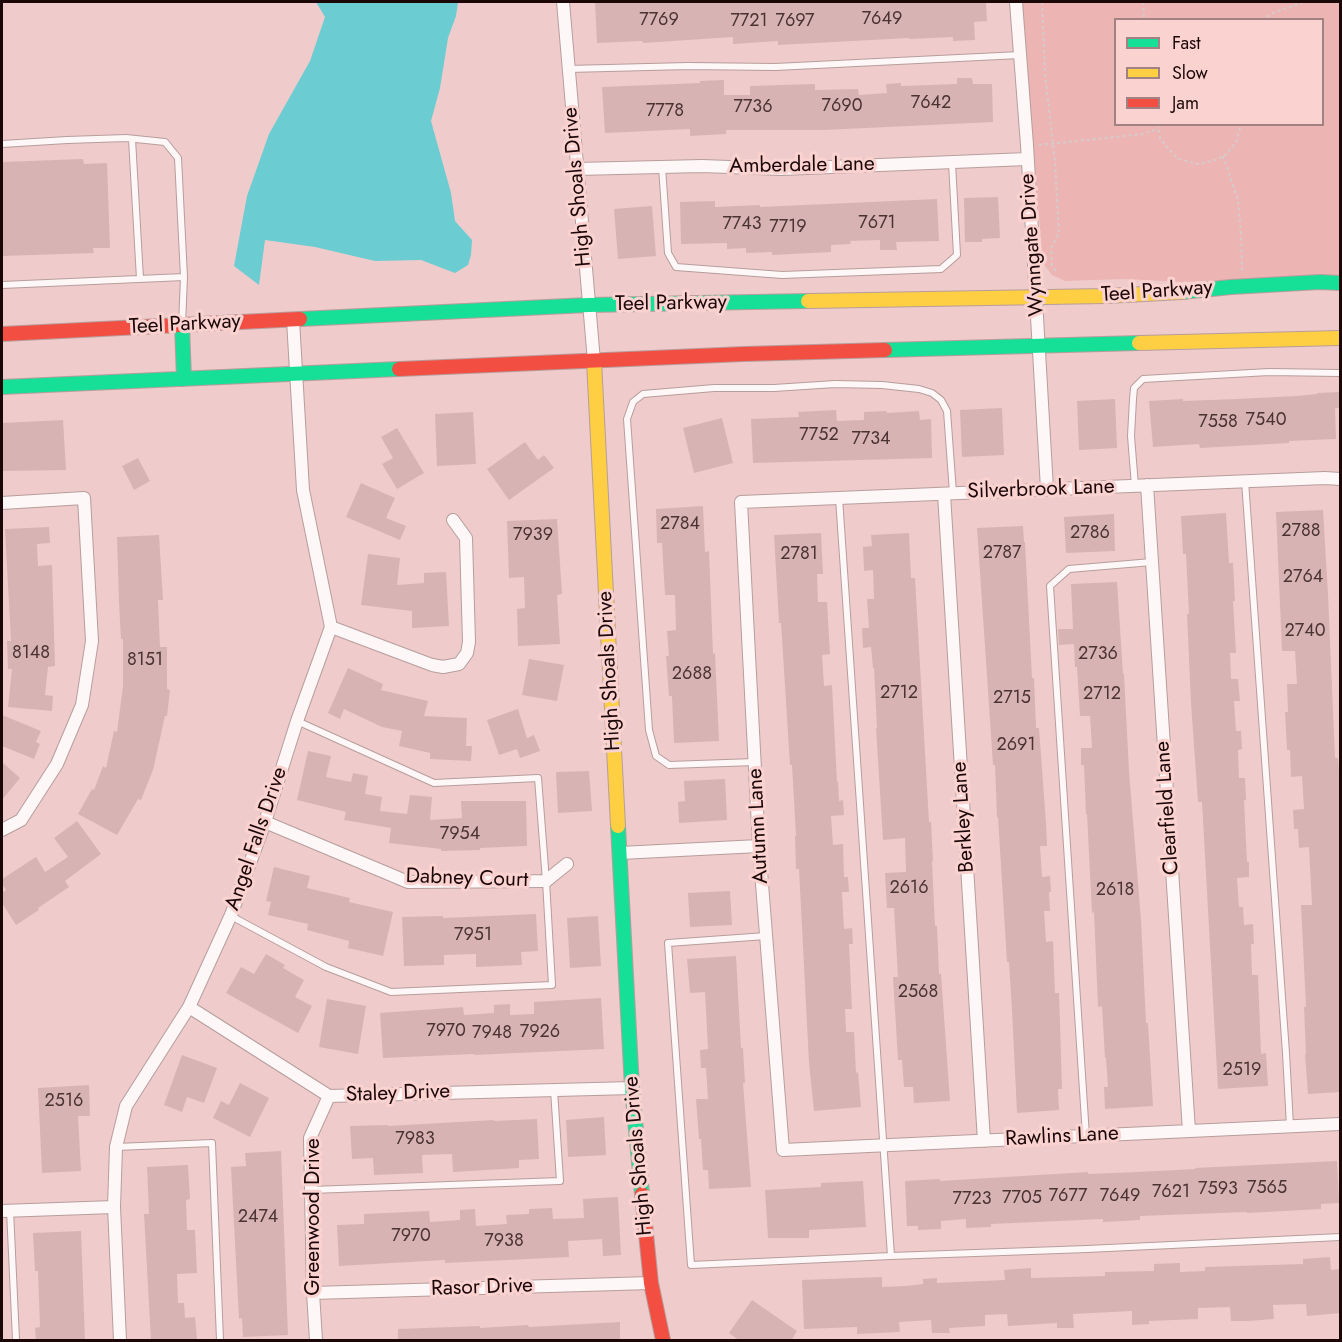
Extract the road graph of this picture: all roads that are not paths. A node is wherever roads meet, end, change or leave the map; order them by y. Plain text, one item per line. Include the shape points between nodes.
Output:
1 (563, 2) edge
2 (1016, 2) edge
3 (1020, 54) junction
4 (568, 69) junction
5 (132, 139) junction
6 (2, 144) edge
7 (1027, 159) junction
8 (952, 162) junction
9 (662, 167) junction
10 (577, 169) junction
11 (184, 277) junction
12 (140, 279) junction
13 (1341, 283) edge
14 (2, 285) edge
15 (1036, 297) junction
16 (588, 305) junction
17 (293, 320) junction
18 (182, 325) junction
19 (2, 334) edge
20 (1341, 338) edge
21 (1039, 346) junction
22 (594, 361) junction
23 (1341, 373) edge
24 (296, 374) junction
25 (183, 379) junction
26 (2, 387) edge
27 (1341, 479) edge
28 (1245, 481) junction
29 (1141, 486) junction
30 (1047, 489) junction
31 (949, 494) junction
32 (839, 498) junction
33 (741, 502) joint
34 (2, 503) edge
35 (453, 520) dead end
36 (1152, 562) junction
37 (331, 627) junction
38 (297, 721) junction
39 (755, 762) junction
40 (265, 822) junction
41 (2, 830) edge
42 (759, 846) junction
43 (620, 853) junction
44 (567, 864) dead end
45 (546, 881) junction
46 (231, 915) junction
47 (766, 936) junction
48 (189, 1007) junction
49 (632, 1088) junction
50 (554, 1090) junction
51 (329, 1096) junction
52 (1341, 1124) edge
53 (1290, 1126) junction
54 (1189, 1131) junction
55 (1086, 1136) junction
56 (984, 1140) junction
57 (884, 1145) junction
58 (116, 1147) junction
59 (783, 1150) joint
60 (311, 1190) junction
61 (114, 1207) junction
62 (6, 1210) edge
63 (1341, 1238) edge
64 (891, 1256) junction
65 (651, 1283) junction
66 (314, 1293) junction
67 (16, 1341) edge
68 (120, 1341) edge
69 (220, 1341) edge
70 (316, 1341) edge
71 (663, 1341) edge

1 - 4 street, High Shoals Drive
2 - 3 street, Wynngate Drive
3 - 4 lane via 775,67
3 - 7 street, Wynngate Drive
4 - 10 street, High Shoals Drive
5 - 6 lane
5 - 11 lane via 165,142 178,158
5 - 12 lane
7 - 8 street, Amberdale Lane
7 - 15 street, Wynngate Drive
8 - 9 street, Amberdale Lane via 782,169
8 - 9 lane via 957,255 941,269 782,276 676,267 668,253
9 - 10 street, Amberdale Lane
10 - 16 street, High Shoals Drive
11 - 12 lane
11 - 18 lane
12 - 14 lane
13 - 15 main road, Teel Parkway
15 - 16 main road, Teel Parkway
15 - 21 street, Wynngate Drive
16 - 17 main road, Teel Parkway
16 - 22 street, High Shoals Drive
17 - 18 main road, Teel Parkway
17 - 24 street
18 - 19 main road, Teel Parkway
18 - 25 main road
20 - 21 main road
21 - 22 main road
21 - 30 street, Wynngate Drive
22 - 24 main road
22 - 43 main road, High Shoals Drive
23 - 29 lane via 1143,379 1134,388 1131,436
24 - 25 main road
24 - 37 street via 303,490
25 - 26 main road
27 - 28 street, Silverbrook Lane
28 - 29 street, Silverbrook Lane
28 - 53 lane
29 - 30 street, Silverbrook Lane
29 - 36 street, Clearfield Lane
30 - 31 street, Silverbrook Lane
31 - 32 street, Silverbrook Lane
31 - 39 lane via 947,411 941,400 920,389 835,384 714,388 643,394 633,402 627,431 649,730 656,756 669,765
31 - 56 street, Berkley Lane
32 - 33 street, Silverbrook Lane
32 - 57 lane
33 - 39 street, Autumn Lane
34 - 41 street via 84,498 92,641 82,705 57,764 21,820
35 - 37 street via 466,538 469,642 459,664 432,665
36 - 54 street, Clearfield Lane
36 - 55 lane via 1069,569 1050,586
37 - 38 street, Angel Falls Drive
38 - 40 street, Angel Falls Drive
38 - 45 lane via 434,783 538,778
39 - 42 street, Autumn Lane
40 - 45 street, Dabney Court via 408,882
40 - 46 street, Angel Falls Drive
42 - 43 street
42 - 47 street, Autumn Lane
43 - 49 main road, High Shoals Drive
44 - 45 street, Dabney Court
45 - 46 lane via 552,985 391,992 326,967
46 - 48 street, Angel Falls Drive
47 - 59 street, Autumn Lane
47 - 64 lane via 668,943 691,1265
48 - 51 street, Staley Drive
48 - 58 street, Angel Falls Drive via 126,1107
49 - 50 street, Staley Drive
49 - 65 main road, High Shoals Drive
50 - 51 street, Staley Drive
50 - 60 lane via 560,1181
51 - 60 street, Greenwood Drive via 310,1138
52 - 53 street, Rawlins Lane
53 - 54 street, Rawlins Lane
54 - 55 street, Rawlins Lane
55 - 56 street, Rawlins Lane
56 - 57 street, Rawlins Lane
57 - 59 street, Rawlins Lane
57 - 64 lane
58 - 61 street, Angel Falls Drive
58 - 69 lane via 212,1143
60 - 66 street, Greenwood Drive
61 - 62 street
61 - 68 street, Angel Falls Drive
62 - 67 lane
63 - 64 lane
65 - 66 street, Rasor Drive
65 - 71 main road, High Shoals Drive
66 - 70 street, Greenwood Drive

